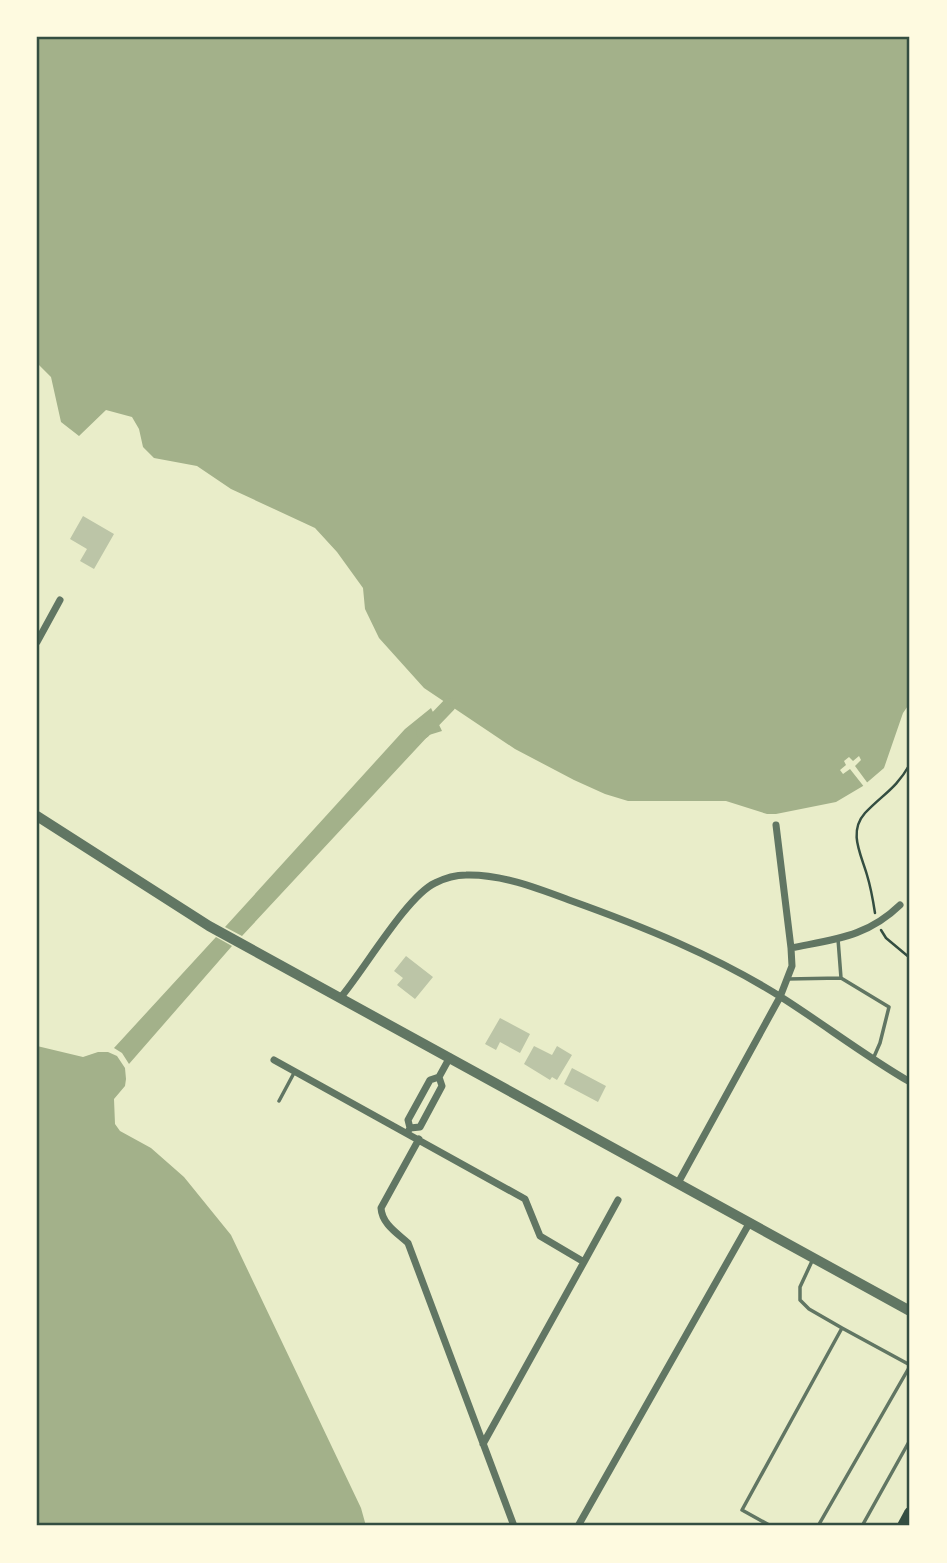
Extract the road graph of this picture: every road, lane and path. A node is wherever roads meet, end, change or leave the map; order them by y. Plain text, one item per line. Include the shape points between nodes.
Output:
1 (60, 600) dead end
2 (37, 642) edge
3 (910, 764) edge
4 (909, 771) edge
5 (37, 816) edge
6 (776, 825) dead end
7 (900, 905) dead end
8 (875, 913) dead end
9 (881, 930) dead end
10 (838, 939) junction
11 (791, 948) junction
12 (910, 958) edge
13 (841, 978) junction
14 (787, 979) junction
15 (341, 997) junction
16 (780, 997) junction
17 (450, 1057) junction
18 (873, 1059) junction
19 (274, 1060) dead end
20 (295, 1072) junction
21 (439, 1077) junction
22 (910, 1082) edge
23 (426, 1087) junction
24 (438, 1093) junction
25 (279, 1101) dead end
26 (409, 1130) junction
27 (419, 1139) junction
28 (678, 1183) junction
29 (618, 1200) dead end
30 (750, 1222) junction
31 (814, 1257) junction
32 (584, 1262) junction
33 (910, 1311) edge
34 (842, 1328) junction
35 (910, 1365) edge
36 (910, 1440) edge
37 (483, 1444) junction
38 (910, 1513) edge
39 (514, 1526) edge
40 (579, 1526) edge
41 (771, 1526) edge
42 (818, 1526) edge
43 (862, 1526) edge
44 (903, 1526) edge

1 - 2 street
3 - 4 path
4 - 8 path via 858,823 858,849
5 - 15 street via 209,926
6 - 11 street
7 - 10 street via 865,932
9 - 12 path
10 - 11 street
10 - 13 lane
11 - 14 street
13 - 14 lane
13 - 18 lane via 889,1007
14 - 16 street
15 - 16 street via 426,888 466,875 517,883 607,913 703,954
15 - 17 street
16 - 18 street
16 - 28 street
17 - 21 street
17 - 28 street
18 - 22 street
19 - 20 street
20 - 25 lane
20 - 26 street
21 - 23 street
21 - 24 street via 442,1086
23 - 24 street
23 - 26 street via 408,1120
24 - 26 street via 420,1126
26 - 27 street
27 - 32 street via 524,1199 540,1236
27 - 37 street via 381,1214 408,1243
28 - 30 street
29 - 32 street
30 - 31 street
30 - 40 street
31 - 33 street
31 - 34 lane via 800,1287 800,1300
32 - 37 street
34 - 35 lane
34 - 41 lane via 742,1510
35 - 42 lane
36 - 43 lane
37 - 39 street
38 - 44 main road

